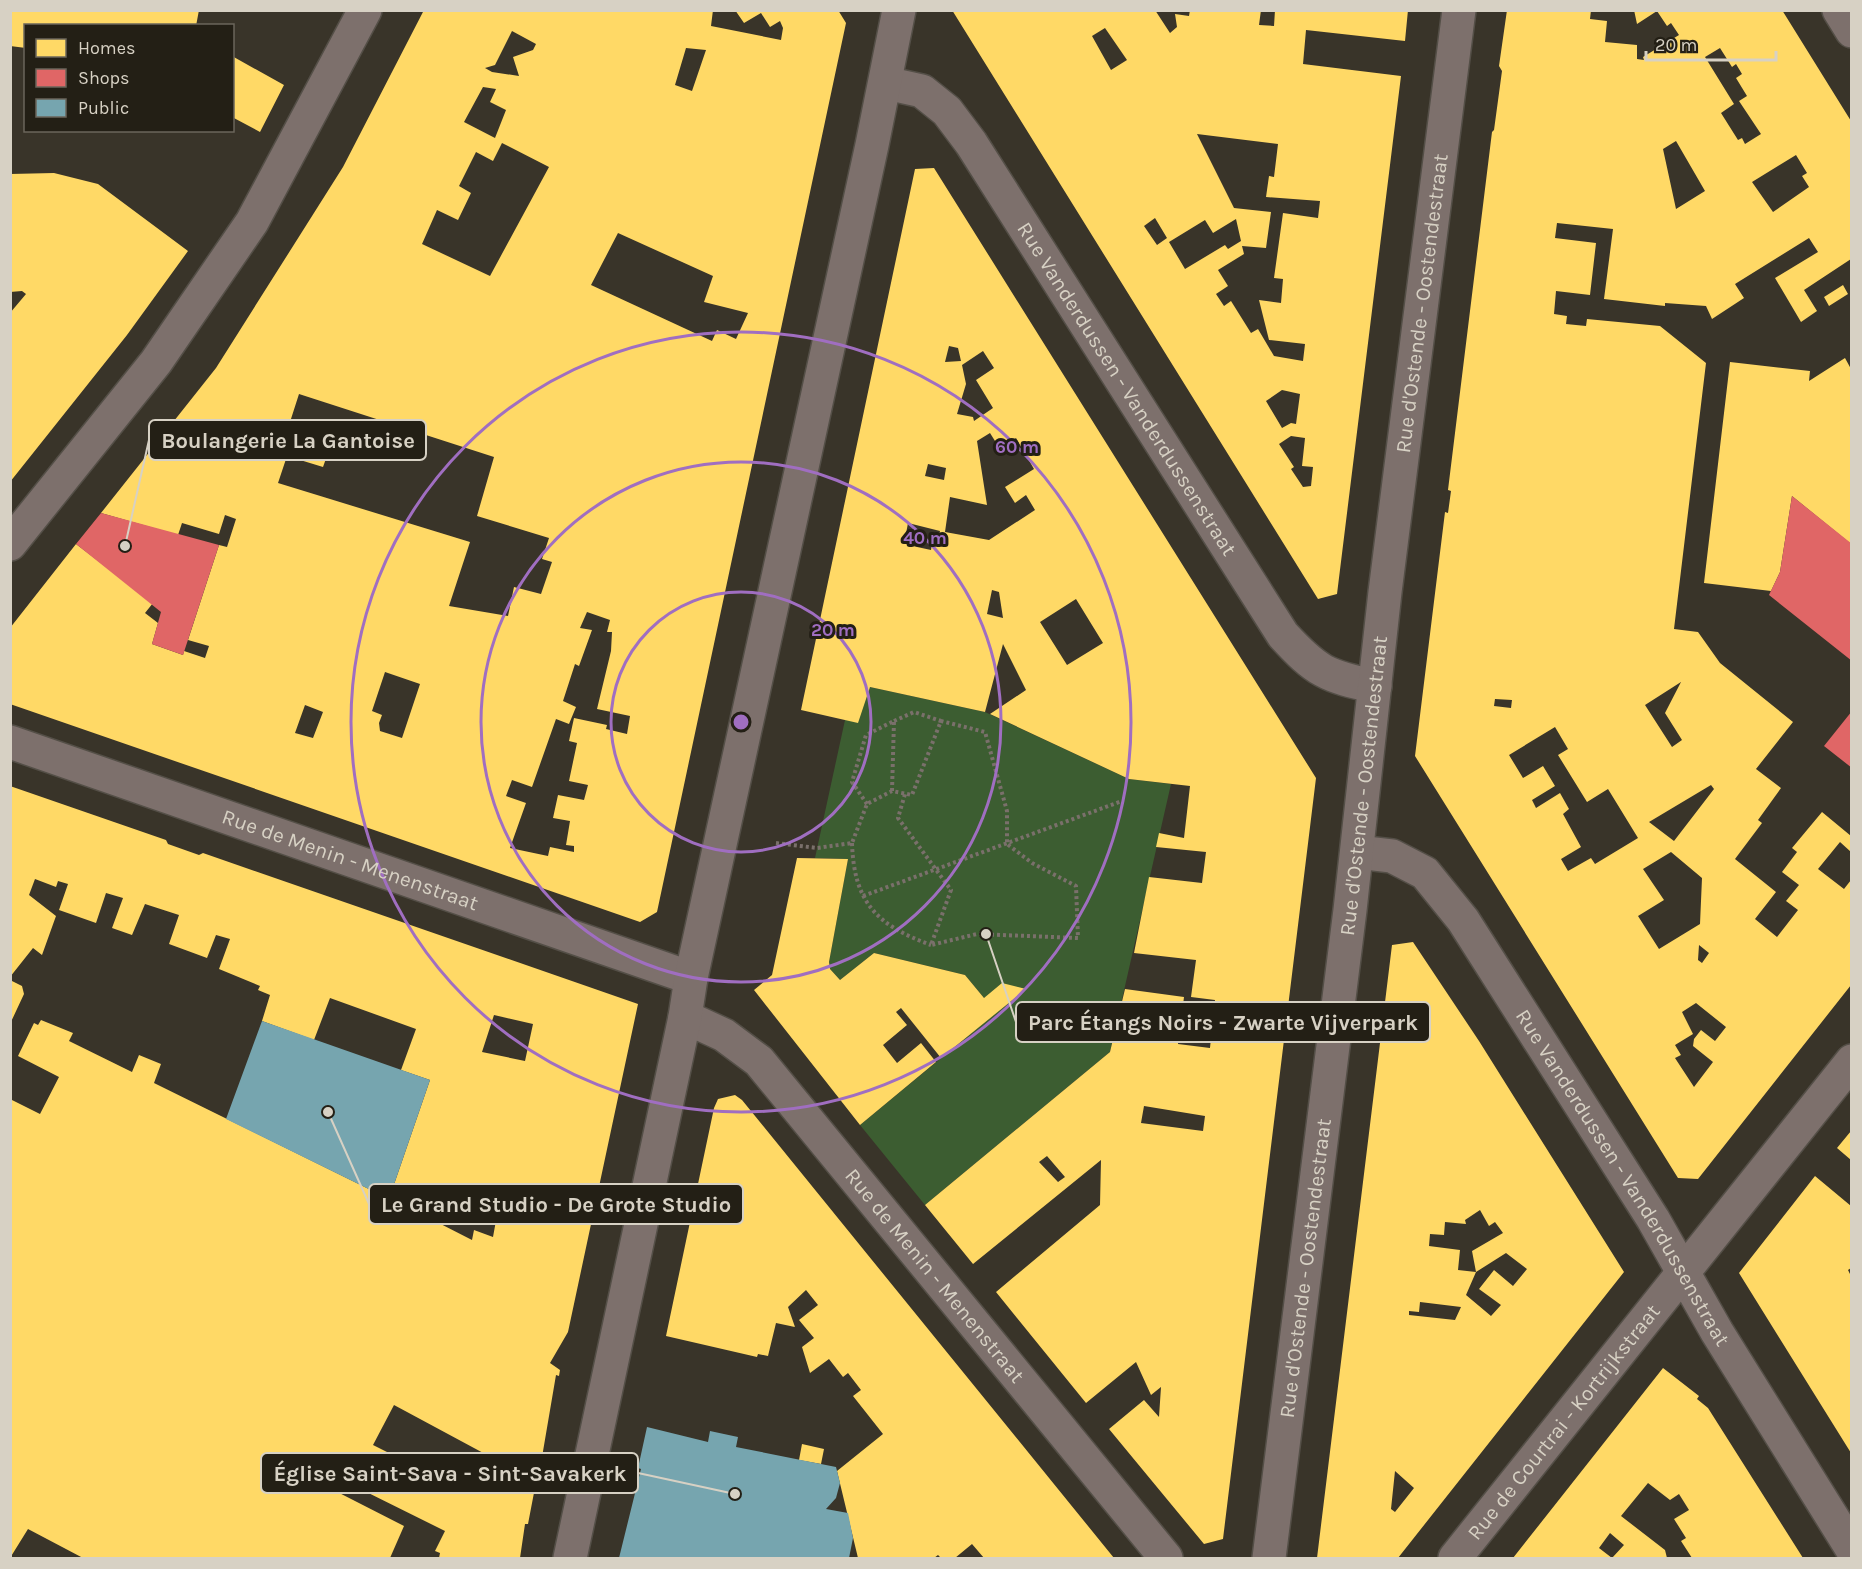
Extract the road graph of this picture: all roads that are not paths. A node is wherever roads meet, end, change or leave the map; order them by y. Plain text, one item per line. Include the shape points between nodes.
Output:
1 (364, 10) edge
2 (899, 10) edge
3 (1459, 10) edge
4 (1839, 10) edge
5 (1851, 31) edge
6 (886, 83) junction
7 (10, 544) edge
8 (1375, 686) junction
9 (10, 742) edge
10 (1357, 852) junction
11 (691, 978) junction
12 (685, 1017) junction
13 (1851, 1061) edge
14 (1684, 1273) junction
15 (1851, 1549) edge
16 (570, 1558) edge
17 (1166, 1558) edge
18 (1269, 1558) edge
19 (1455, 1558) edge

1 - 7 street via 252,222 156,362
2 - 6 street
3 - 8 street, Rue d'Ostende - Oostendestraat
4 - 5 street
6 - 8 street, Rue Vanderdussen - Vanderdussenstraat via 922,92 947,111 971,143 1283,635 1308,662 1339,679
6 - 11 street
8 - 10 street, Rue d'Ostende - Oostendestraat
9 - 11 street, Rue de Menin - Menenstraat
10 - 14 street, Rue Vanderdussen - Vanderdussenstraat via 1392,856 1425,873 1463,920
10 - 18 street, Rue d'Ostende - Oostendestraat
11 - 12 street
12 - 16 street
12 - 17 street, Rue de Menin - Menenstraat via 724,1035 759,1062
13 - 14 street, Rue de Courtrai - Kortrijkstraat
14 - 15 street, Rue Vanderdussen - Vanderdussenstraat
14 - 19 street, Rue de Courtrai - Kortrijkstraat

